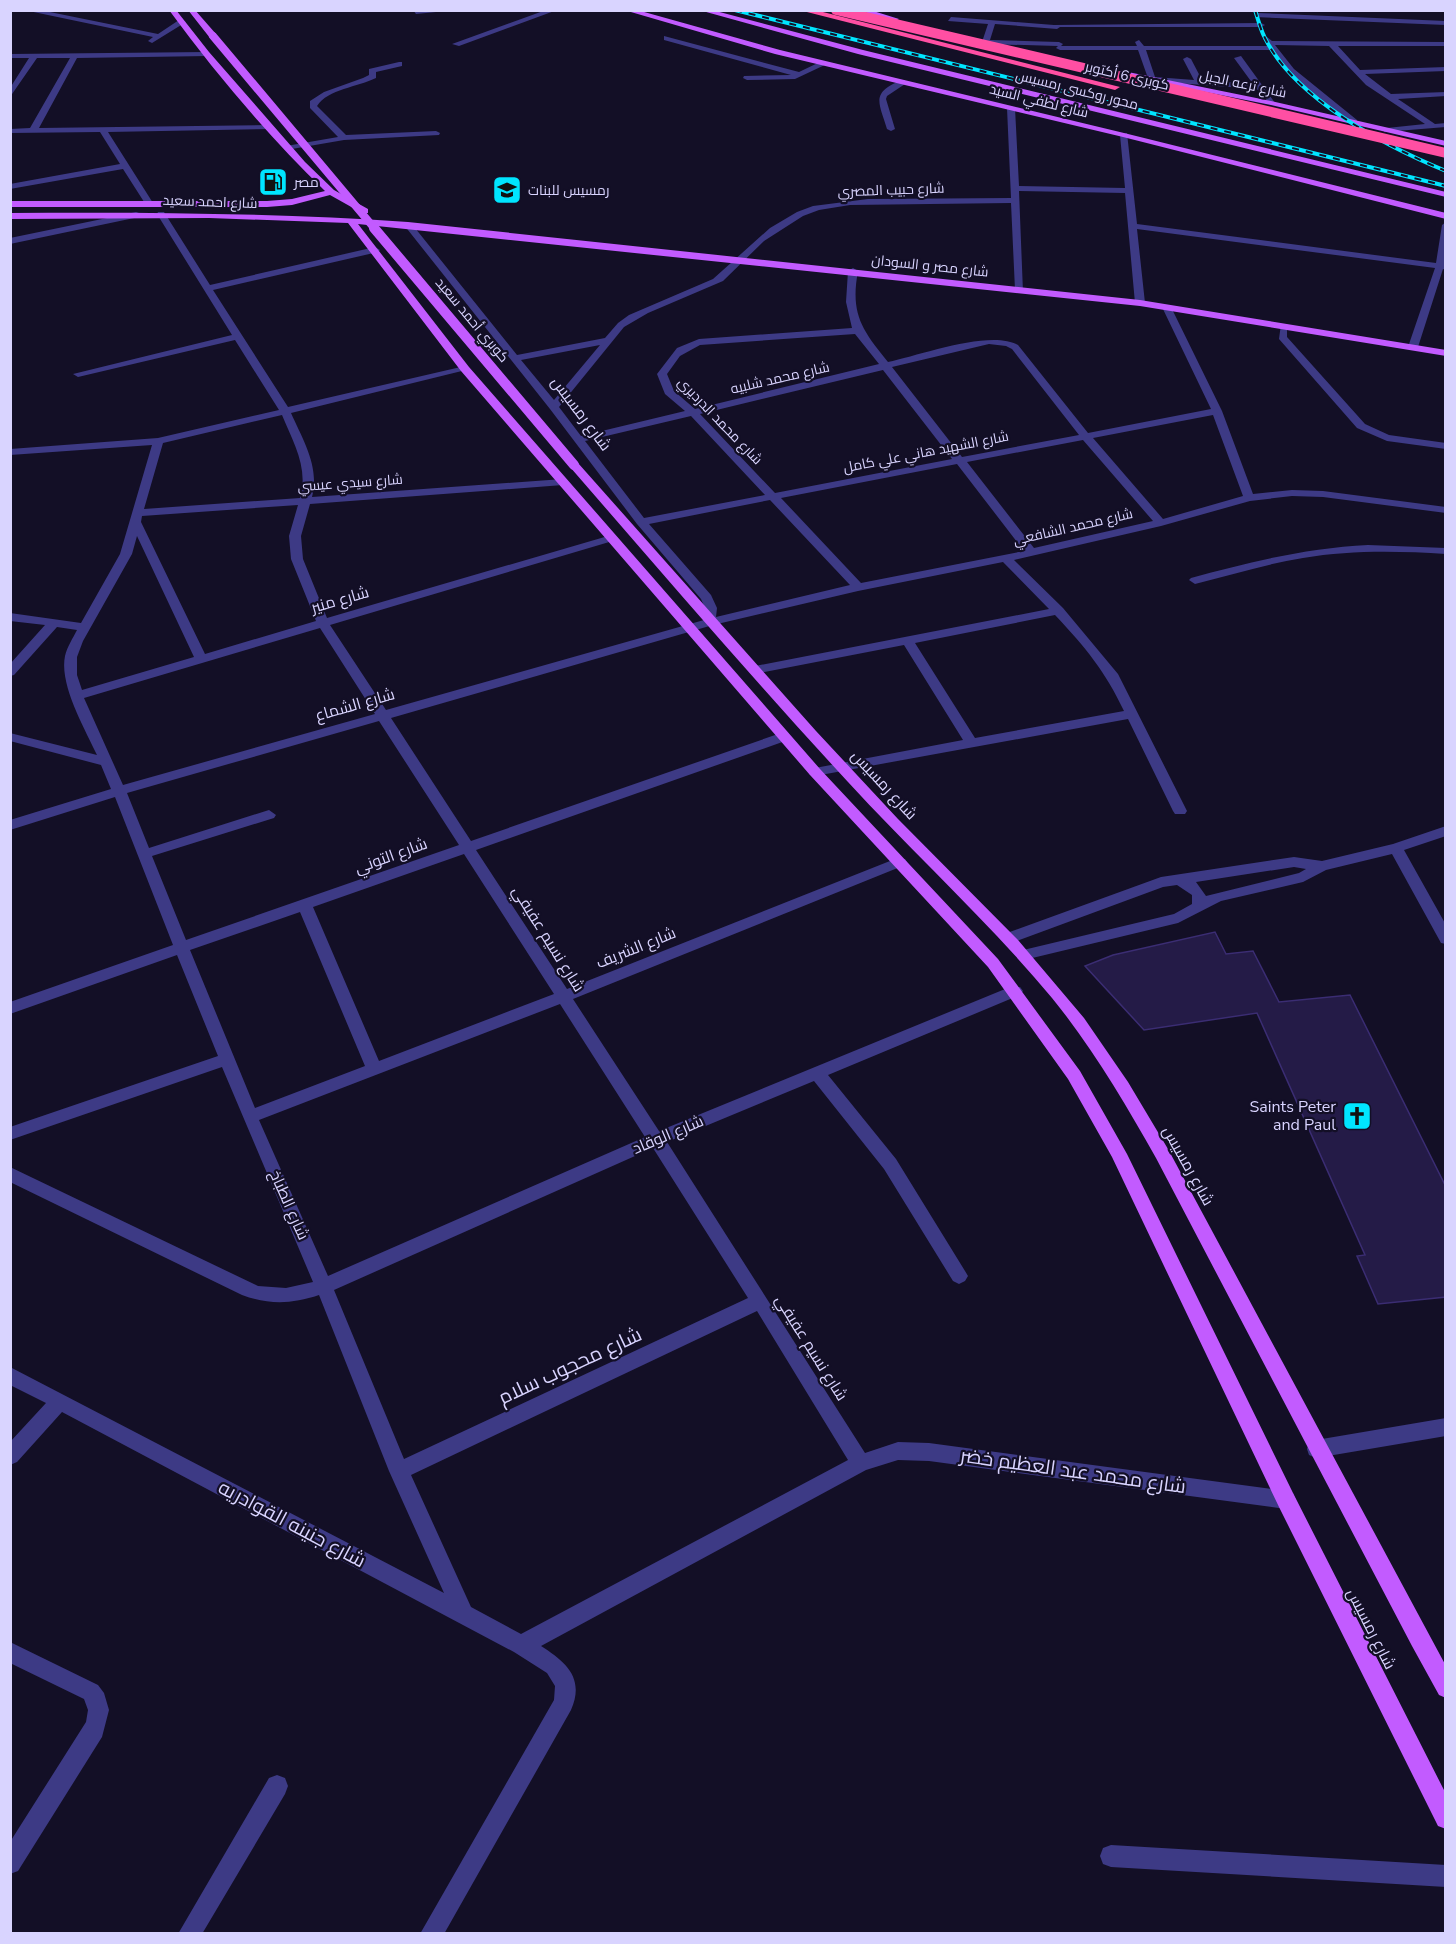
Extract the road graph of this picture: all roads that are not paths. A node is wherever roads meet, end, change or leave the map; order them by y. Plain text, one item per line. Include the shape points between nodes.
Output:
1 (27, 10) edge
2 (172, 10) edge
3 (191, 10) edge
4 (453, 10) edge
5 (554, 10) edge
6 (627, 10) edge
7 (702, 10) edge
8 (803, 10) edge
9 (836, 10) edge
10 (860, 10) edge
11 (1375, 10) edge
12 (416, 12) dead end
13 (1258, 13) edge
14 (951, 19) dead end
15 (1380, 20) junction
16 (182, 22) junction
17 (992, 22) junction
18 (1446, 22) edge
19 (1058, 23) junction
20 (1025, 25) junction
21 (1261, 25) junction
22 (1133, 26) junction
23 (159, 36) junction
24 (667, 39) dead end
25 (986, 42) junction
26 (1021, 43) junction
27 (1331, 43) junction
28 (456, 44) dead end
29 (1270, 45) junction
30 (1445, 45) edge
31 (1060, 46) junction
32 (1141, 48) junction
33 (140, 54) junction
34 (206, 54) junction
35 (75, 55) junction
36 (10, 56) edge
37 (34, 56) junction
38 (1187, 58) dead end
39 (1238, 58) dead end
40 (1063, 61) junction
41 (825, 63) junction
42 (399, 64) dead end
43 (1446, 69) edge
44 (1357, 72) junction
45 (800, 75) junction
46 (747, 78) dead end
47 (1152, 79) junction
48 (902, 82) junction
49 (1199, 82) junction
50 (1259, 87) junction
51 (1126, 90) dead end
52 (1446, 94) edge
53 (10, 95) edge
54 (1387, 97) junction
55 (1171, 100) dead end
56 (1271, 103) junction
57 (1011, 108) junction
58 (1354, 122) junction
59 (1446, 125) edge
60 (1433, 126) junction
61 (269, 127) junction
62 (102, 129) junction
63 (891, 129) dead end
64 (1387, 130) junction
65 (10, 131) edge
66 (33, 131) junction
67 (436, 133) dead end
68 (1124, 135) junction
69 (344, 138) junction
70 (1446, 144) edge
71 (289, 148) junction
72 (1446, 153) edge
73 (1422, 159) dead end
74 (124, 166) junction
75 (10, 187) edge
76 (1015, 188) junction
77 (1129, 191) junction
78 (331, 192) junction
79 (1446, 195) edge
80 (1015, 200) junction
81 (149, 203) junction
82 (10, 204) edge
83 (136, 214) junction
84 (161, 214) junction
85 (10, 216) edge
86 (1446, 216) edge
87 (350, 220) junction
88 (408, 225) junction
89 (1446, 225) edge
90 (1133, 226) junction
91 (10, 241) edge
92 (375, 250) junction
93 (739, 259) junction
94 (1443, 267) edge
95 (853, 272) junction
96 (208, 288) junction
97 (1020, 290) junction
98 (1140, 303) junction
99 (1167, 307) junction
100 (1284, 326) junction
101 (858, 331) junction
102 (238, 336) junction
103 (609, 340) junction
104 (1413, 347) junction
105 (1446, 353) edge
106 (515, 358) junction
107 (884, 367) junction
108 (465, 369) junction
109 (78, 374) dead end
110 (555, 407) junction
111 (1217, 411) junction
112 (693, 412) junction
113 (286, 413) junction
114 (1086, 437) junction
115 (158, 441) junction
116 (578, 441) junction
117 (1446, 446) edge
118 (10, 452) edge
119 (960, 461) junction
120 (563, 482) junction
121 (771, 497) junction
122 (1249, 498) junction
123 (306, 501) junction
124 (1446, 510) edge
125 (137, 518) junction
126 (641, 522) junction
127 (1161, 523) junction
128 (612, 538) junction
129 (1446, 551) edge
130 (1031, 552) junction
131 (1006, 558) junction
132 (1195, 580) dead end
133 (858, 587) junction
134 (1059, 611) junction
135 (10, 618) edge
136 (323, 622) junction
137 (710, 622) junction
138 (54, 623) junction
139 (83, 627) junction
140 (689, 628) junction
141 (907, 640) junction
142 (201, 659) junction
143 (754, 670) junction
144 (10, 672) edge
145 (77, 696) junction
146 (382, 714) junction
147 (1131, 714) junction
148 (10, 737) edge
149 (783, 737) junction
150 (971, 742) junction
151 (105, 762) junction
152 (842, 767) junction
153 (815, 772) junction
154 (119, 791) junction
155 (1180, 811) dead end
156 (269, 815) dead end
157 (14, 821) edge
158 (1446, 831) edge
159 (468, 848) junction
160 (1396, 848) junction
161 (144, 854) junction
162 (900, 861) junction
163 (1322, 866) junction
164 (1176, 879) junction
165 (305, 906) junction
166 (1199, 906) junction
167 (1009, 938) junction
168 (1446, 939) edge
169 (182, 948) junction
170 (1024, 955) junction
171 (1015, 991) junction
172 (562, 997) junction
173 (10, 1008) edge
174 (228, 1059) junction
175 (375, 1070) junction
176 (817, 1073) junction
177 (250, 1117) junction
178 (10, 1134) edge
179 (657, 1139) junction
180 (12, 1178) edge
181 (959, 1275) dead end
182 (324, 1286) junction
183 (760, 1301) junction
184 (10, 1375) edge
185 (60, 1401) junction
186 (1446, 1427) edge
187 (1316, 1449) junction
188 (10, 1456) edge
189 (861, 1463) junction
190 (399, 1472) junction
191 (1286, 1500) junction
192 (464, 1616) junction
193 (520, 1645) junction
194 (10, 1652) edge
195 (1446, 1688) edge
196 (277, 1786) dead end
197 (1446, 1818) edge
198 (1111, 1856) dead end
199 (10, 1863) edge
200 (1446, 1876) edge
201 (189, 1934) edge
202 (431, 1934) edge

1 - 23 street
2 - 16 main road
3 - 137 main road, كوبري أحمد سعيد, bridge
4 - 12 street
5 - 28 street
6 - 41 main road, شارع لطفي السيد
7 - 79 main road, محور روكسى رمسيس
8 - 51 highway, كوبرى 6 أكتوبر
9 - 72 highway, كوبرى 6 أكتوبر, bridge
10 - 25 main road, شارع ترعه الجبل
11 - 15 street
13 - 15 street
13 - 21 street
14 - 17 street
15 - 18 street
16 - 23 street
16 - 34 main road
17 - 20 street
17 - 25 street
19 - 20 street
19 - 22 street
19 - 31 street
20 - 26 street
21 - 22 street
21 - 29 street
22 - 32 street
23 - 33 street
24 - 45 street
25 - 26 street
25 - 40 main road, شارع ترعه الجبل
26 - 31 street
27 - 29 street
27 - 30 street
27 - 44 street
29 - 32 street
29 - 58 street via 1291,71
31 - 32 street
31 - 40 street
32 - 47 street
33 - 34 street
33 - 35 street
34 - 61 main road
35 - 37 street
35 - 66 street
36 - 37 street
37 - 53 street
38 - 49 street
39 - 50 street
40 - 47 main road, شارع ترعه الجبل
41 - 45 street
41 - 48 main road, شارع لطفي السيد
42 - 69 street via 377,68 366,80 323,96 313,104
43 - 44 street
44 - 54 street
45 - 46 street
47 - 49 street
47 - 56 main road, شارع ترعه الجبل
48 - 57 main road, شارع لطفي السيد
48 - 63 street via 883,94
49 - 50 street
50 - 56 street
52 - 54 street
54 - 60 street
55 - 73 highway, كوبرى 6 أكتوبر
56 - 58 main road, شارع ترعه الجبل
57 - 68 main road, شارع لطفي السيد
57 - 76 street
58 - 64 main road, شارع ترعه الجبل
59 - 60 street
60 - 64 street
61 - 62 street
61 - 71 main road
62 - 66 street
62 - 74 street
64 - 70 main road, شارع ترعه الجبل
65 - 66 street
67 - 69 street
68 - 77 street
68 - 86 main road, شارع لطفي السيد
69 - 71 street
71 - 78 main road
74 - 75 street
74 - 81 street
76 - 77 street
76 - 80 street
77 - 90 street
78 - 81 main road, شارع احمد سعيد via 267,204
78 - 88 main road via 364,210
80 - 93 street, شارع حبيب المصري via 836,204 807,211 786,222
80 - 97 street
81 - 82 main road, شارع احمد سعيد
83 - 84 main road, شارع احمد سعيد
83 - 85 main road, شارع احمد سعيد
83 - 91 street
84 - 87 main road, شارع احمد سعيد
84 - 96 street, شارع نسيم عفيفي
87 - 88 main road, شارع احمد سعيد
87 - 92 main road, شارع رمسيس
88 - 93 main road, شارع مصر و السودان
88 - 106 street, شارع رمسيس
89 - 94 street
90 - 94 street
90 - 98 street
92 - 96 street
92 - 108 main road, شارع رمسيس
93 - 95 main road, شارع مصر و السودان
93 - 103 street, شارع حبيب المصري via 728,274 711,284 639,313
94 - 104 street
95 - 97 main road, شارع مصر و السودان
95 - 101 street via 848,293
96 - 102 street, شارع نسيم عفيفي
97 - 98 main road, شارع مصر و السودان
98 - 99 main road, شارع مصر و السودان
99 - 100 main road, شارع مصر و السودان
99 - 111 street
100 - 104 main road, شارع مصر و السودان
100 - 117 street via 1282,336 1361,426 1387,438
101 - 107 street
101 - 112 street, شارع محمد الدرديري via 715,340 685,346 662,374 669,392
102 - 109 street
102 - 113 street, شارع نسيم عفيفي
103 - 106 street
103 - 110 street, شارع حبيب المصري
104 - 105 main road, شارع مصر و السودان
106 - 110 street, شارع رمسيس
107 - 112 street, شارع محمد شلبيه
107 - 114 street, شارع محمد شلبيه via 989,341 1008,343
107 - 119 street
108 - 113 street
108 - 120 main road, شارع رمسيس
110 - 116 street, شارع رمسيس
111 - 114 street, شارع الشهيد هاني علي كامل
111 - 122 street
112 - 116 street, شارع محمد شلبيه
112 - 121 street, شارع محمد الدرديري
113 - 115 street
113 - 123 street, شارع نسيم عفيفي via 306,460 310,483
114 - 119 street, شارع الشهيد هاني علي كامل
114 - 127 street
115 - 118 street
115 - 125 street, شارع الطباخ
116 - 126 street, شارع رمسيس
119 - 121 street, شارع الشهيد هاني علي كامل
119 - 130 street
120 - 123 street, شارع سيدي عيسي
120 - 128 main road, شارع رمسيس
121 - 126 street, شارع الشهيد هاني علي كامل
121 - 133 street, شارع محمد الدرديري
122 - 124 street, شارع محمد الشافعي via 1323,494
122 - 127 street, شارع محمد الشافعي
123 - 125 street, شارع سيدي عيسي
123 - 136 street, شارع نسيم عفيفي via 295,536 297,559
125 - 139 street, شارع الطباخ via 126,554
125 - 142 street
126 - 137 street, شارع رمسيس via 707,598
127 - 130 street, شارع محمد الشافعي
128 - 136 street, شارع منير
128 - 140 main road, شارع رمسيس
129 - 132 street via 1321,552
130 - 131 street, شارع محمد الشافعي
131 - 133 street, شارع محمد الشافعي
131 - 134 street
133 - 137 street, شارع محمد الشافعي
134 - 141 street
134 - 147 street via 1114,677
135 - 138 street
136 - 142 street, شارع منير
136 - 146 street, شارع نسيم عفيفي
137 - 140 street, شارع الشماع
137 - 143 main road, شارع رمسيس
138 - 139 street
138 - 144 street
139 - 145 street, شارع الطباخ via 71,657
140 - 146 street, شارع الشماع
140 - 149 main road, شارع رمسيس
141 - 143 street
141 - 150 street
142 - 145 street, شارع منير
143 - 152 main road, شارع رمسيس
145 - 151 street, شارع الطباخ
146 - 154 street, شارع الشماع
146 - 159 street, شارع نسيم عفيفي
147 - 150 street
147 - 155 street
148 - 151 street
149 - 153 main road, شارع رمسيس
149 - 159 street, شارع التوني
150 - 152 street
151 - 154 street, شارع الطباخ
152 - 153 street
152 - 167 main road, شارع رمسيس
153 - 162 main road, شارع رمسيس
154 - 157 street, شارع الشماع
154 - 161 street, شارع الطباخ
156 - 161 street
158 - 160 street
159 - 165 street, شارع التوني
159 - 172 street, شارع نسيم عفيفي
160 - 163 street
160 - 168 street
161 - 169 street, شارع الطباخ
162 - 171 main road, شارع رمسيس
162 - 172 street, شارع الشريف
163 - 164 street via 1285,863
163 - 166 street via 1303,877 1217,897
164 - 166 street via 1193,886 1198,892
164 - 167 street via 1148,885
165 - 169 street, شارع التوني
165 - 175 street
166 - 170 street via 1178,918
167 - 170 main road, شارع رمسيس
169 - 173 street, شارع التوني
169 - 174 street, شارع الطباخ
170 - 187 main road, شارع رمسيس via 1079,1022 1122,1086
171 - 176 street, شارع الوقاد
171 - 191 main road, شارع رمسيس via 1074,1075 1119,1154
172 - 175 street, شارع الشريف
172 - 179 street, شارع نسيم عفيفي
174 - 177 street, شارع الطباخ
174 - 178 street
175 - 177 street, شارع الشريف
176 - 179 street, شارع الوقاد
176 - 181 street via 890,1164
177 - 182 street, شارع الطباخ
179 - 182 street, شارع الوقاد
179 - 183 street, شارع نسيم عفيفي
180 - 182 street, شارع الوقاد via 261,1295 298,1295
182 - 190 street, شارع الطباخ
183 - 189 street, شارع نسيم عفيفي
183 - 190 street, شارع محجوب سلام
184 - 185 street, شارع جنينه القوادريه
185 - 188 street
185 - 192 street, شارع جنينه القوادريه
186 - 187 street
187 - 195 main road, شارع رمسيس
189 - 191 street, شارع محمد عبد العظيم خضر via 898,1451 929,1452
189 - 193 street, شارع محمد عبد العظيم خضر
190 - 192 street, شارع الطباخ
191 - 197 main road, شارع رمسيس
192 - 193 street, شارع جنينه القوادريه
193 - 202 street, شارع جنينه القوادريه via 554,1666 566,1683 564,1702
194 - 199 street via 91,1692 100,1708 94,1729
196 - 201 street
198 - 200 street

